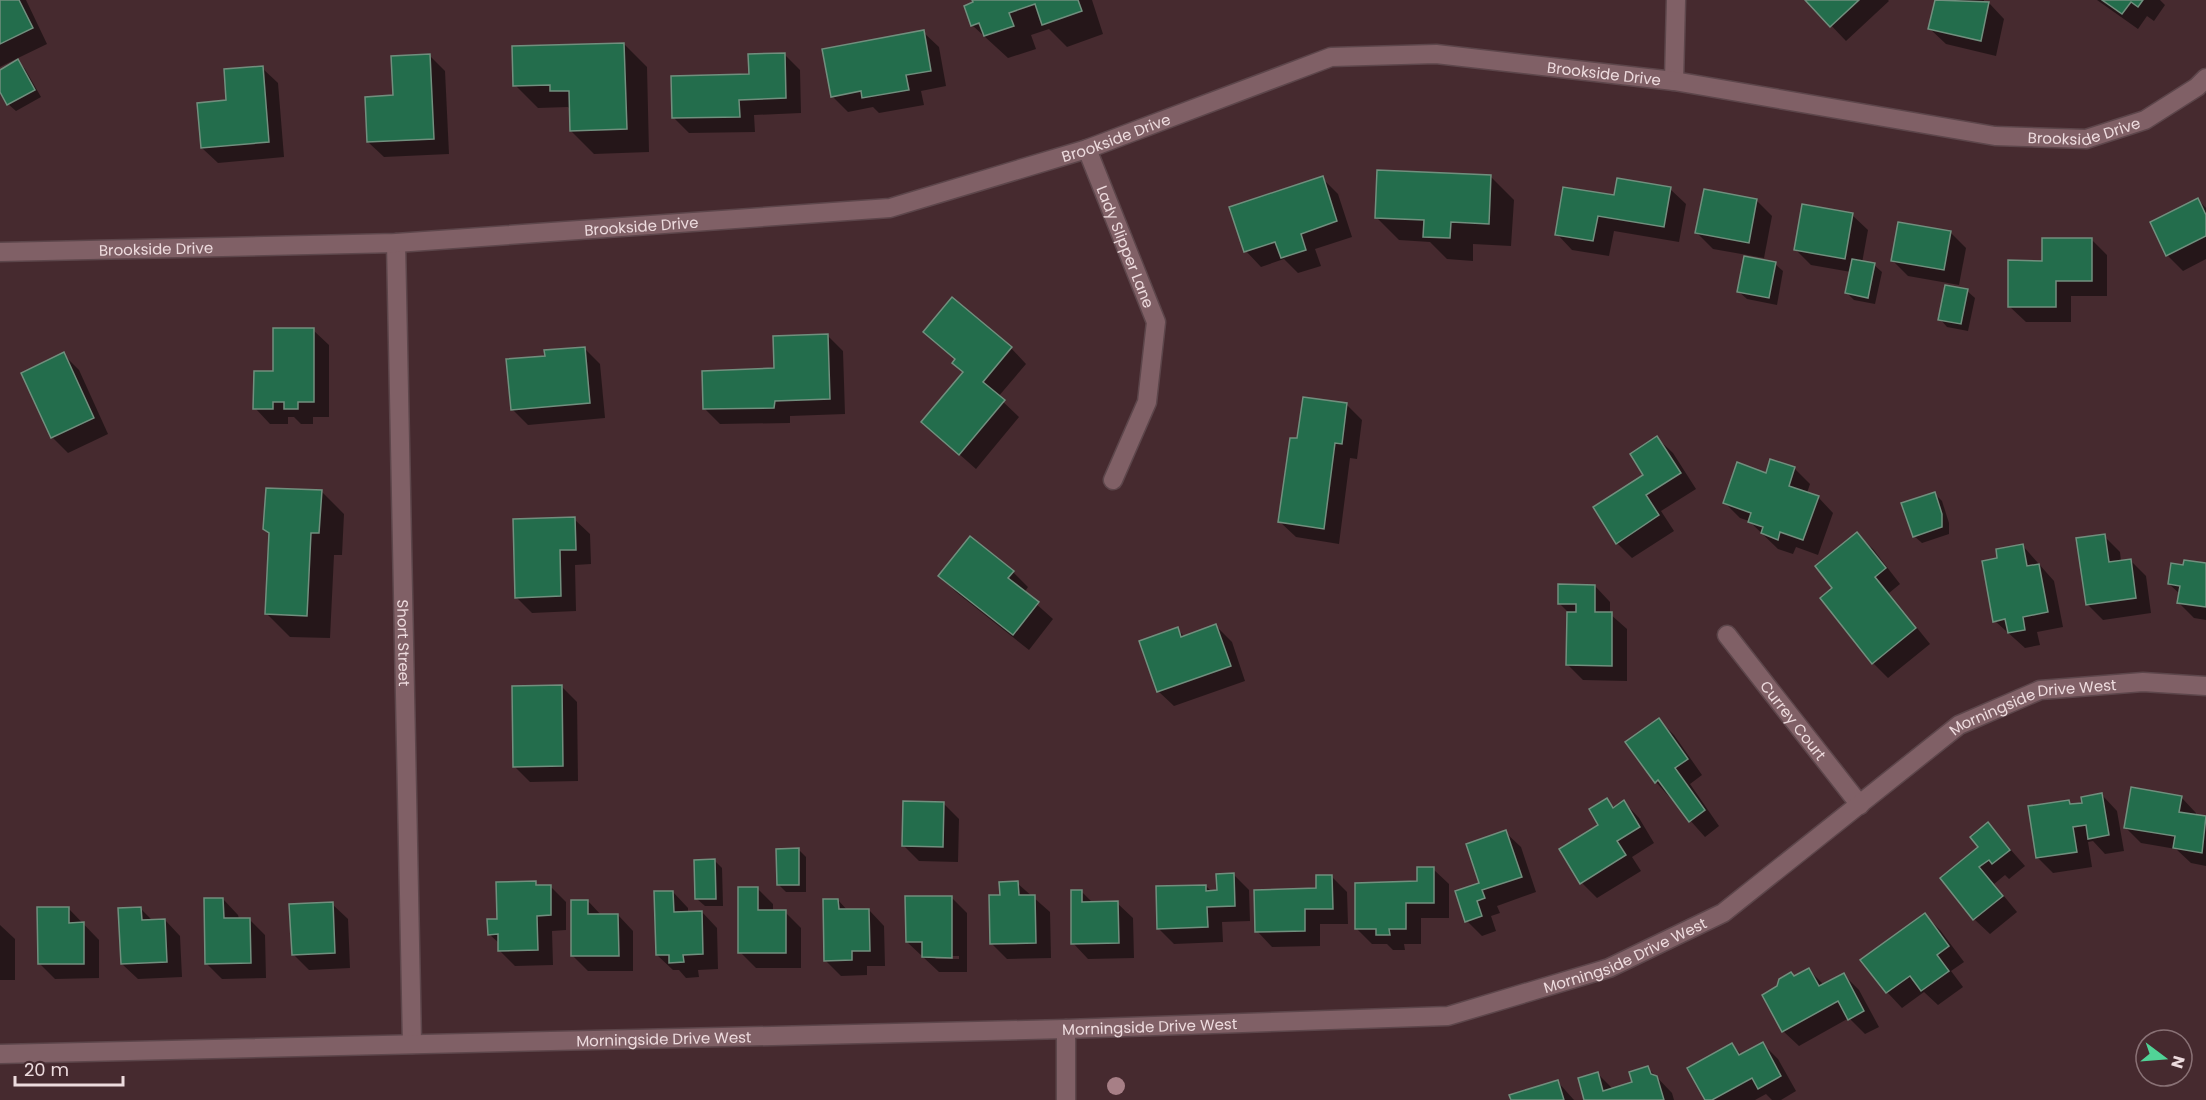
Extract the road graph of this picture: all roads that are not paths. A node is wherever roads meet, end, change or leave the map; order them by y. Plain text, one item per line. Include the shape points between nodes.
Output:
1 (1676, 0) edge
2 (2206, 78) edge
3 (1674, 81) junction
4 (1087, 149) junction
5 (396, 243) junction
6 (0, 252) edge
7 (1113, 480) dead end
8 (1727, 635) dead end
9 (2206, 686) edge
10 (1860, 805) junction
11 (1066, 1029) junction
12 (412, 1044) junction
13 (0, 1054) edge
14 (1066, 1100) edge

1 - 3 street
2 - 3 street, Brookside Drive via 2145,120 2086,140 1995,136
3 - 4 street, Brookside Drive via 1436,54 1331,57
4 - 5 street, Brookside Drive via 890,208
4 - 7 street, Lady Slipper Lane via 1156,322 1148,402
5 - 6 street, Brookside Drive
5 - 12 street, Short Street
8 - 10 street, Currey Court
9 - 10 street, Morningside Drive West via 2143,681 2040,690 1959,725
10 - 11 street, Morningside Drive West via 1723,913 1609,968 1448,1016
11 - 12 street, Morningside Drive West
11 - 14 street
12 - 13 street, Morningside Drive West

